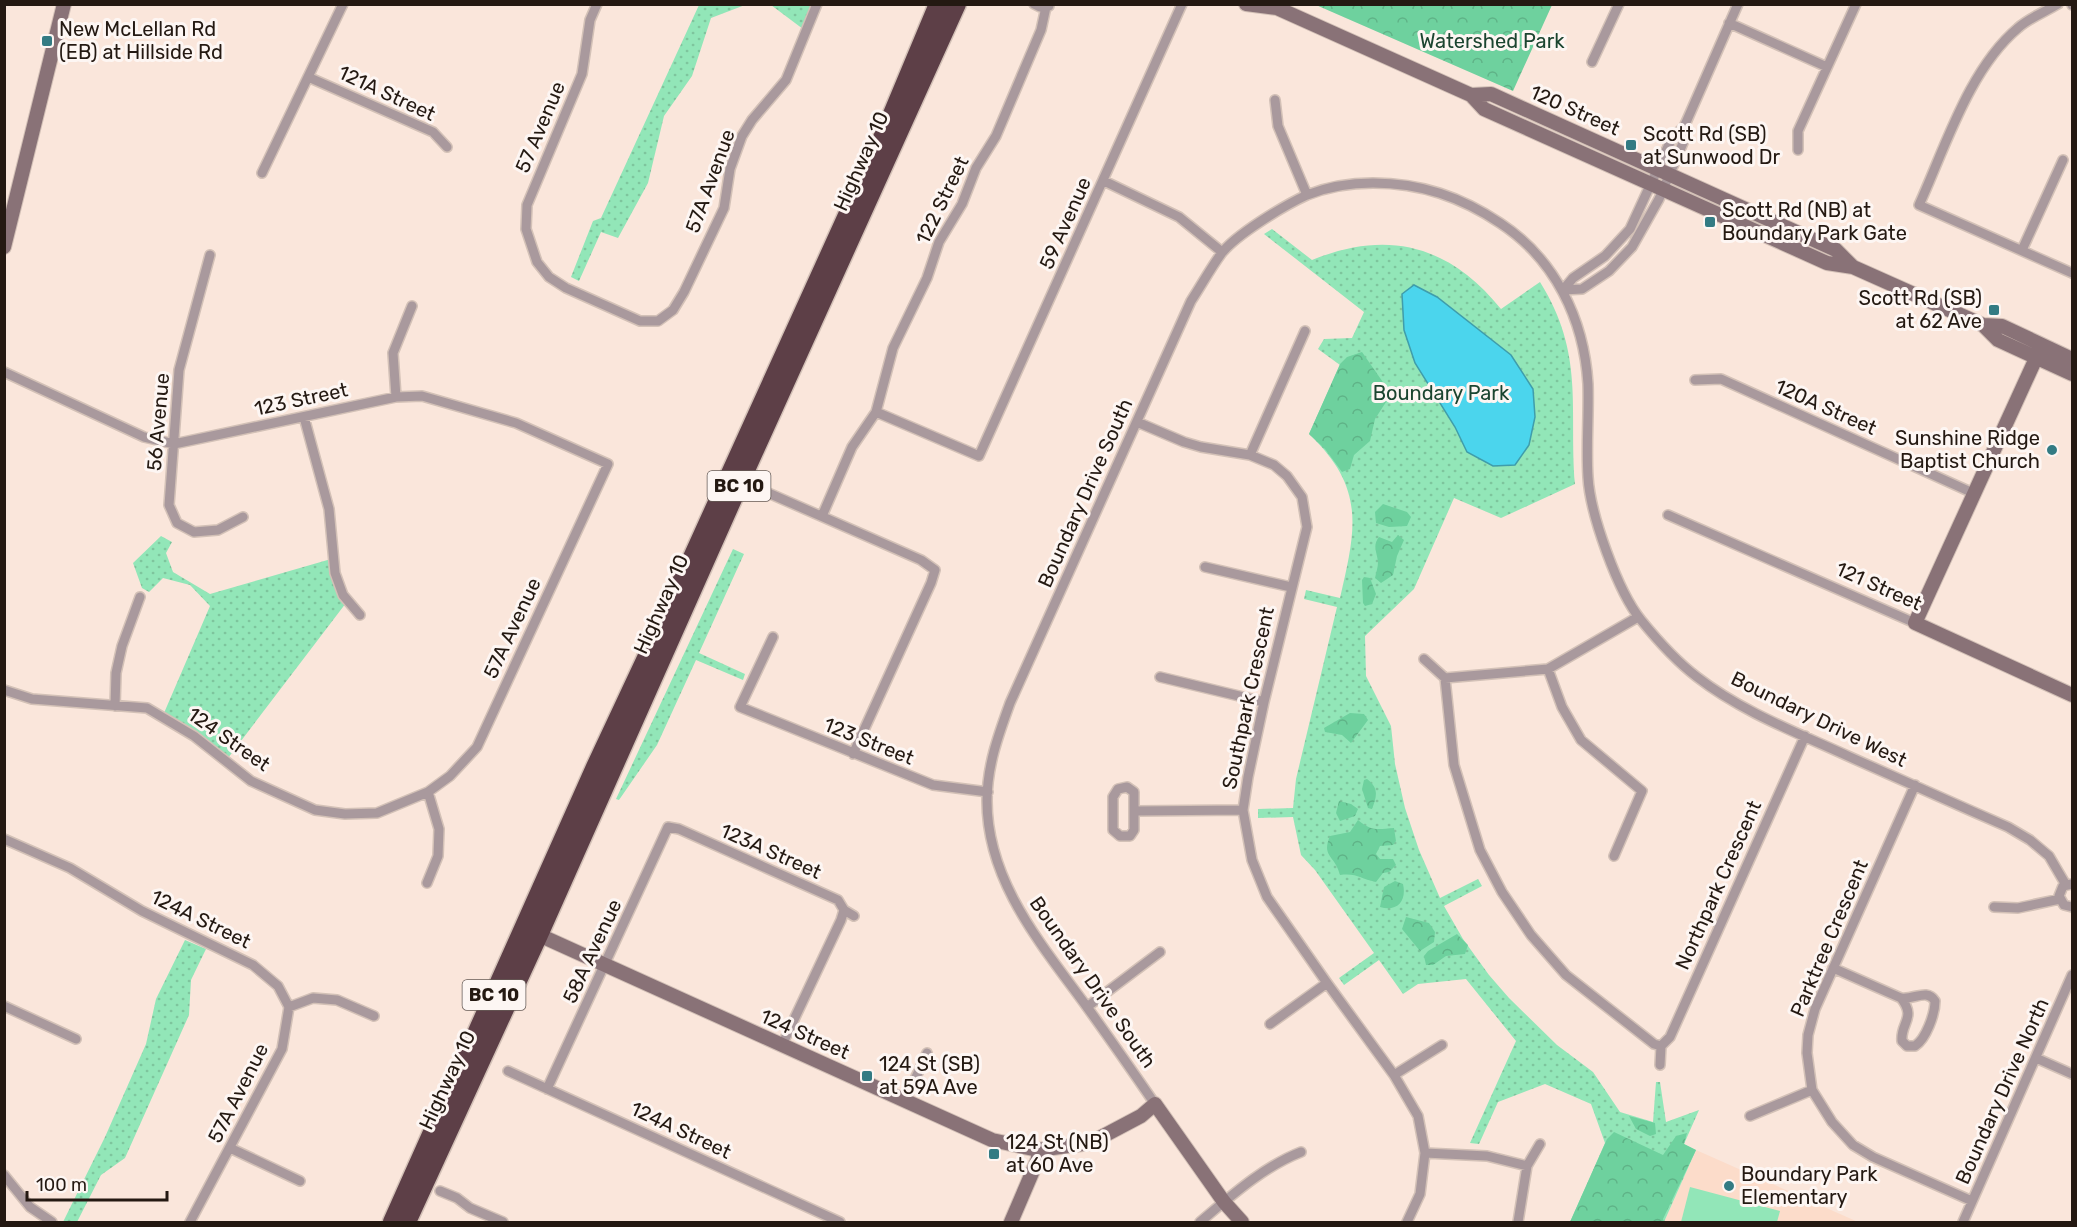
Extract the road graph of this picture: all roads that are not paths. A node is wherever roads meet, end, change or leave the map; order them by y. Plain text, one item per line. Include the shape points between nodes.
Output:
1 (64, 4) edge
2 (342, 4) edge
3 (597, 4) edge
4 (817, 4) edge
5 (939, 4) edge
6 (957, 4) edge
7 (1034, 4) edge
8 (1182, 4) edge
9 (1246, 4) edge
10 (1619, 4) edge
11 (1738, 4) edge
12 (1856, 4) edge
13 (2058, 4) edge
14 (1048, 6) edge
15 (1275, 6) edge
16 (1729, 23) junction
17 (1592, 62) dead end
18 (1827, 67) junction
19 (308, 77) junction
20 (1471, 95) junction
21 (1275, 100) dead end
22 (447, 147) dead end
23 (1798, 150) dead end
24 (2063, 160) dead end
25 (1664, 172) junction
26 (262, 173) dead end
27 (1104, 181) junction
28 (1657, 186) junction
29 (1307, 195) junction
30 (4, 247) edge
31 (2022, 250) junction
32 (1222, 252) junction
33 (210, 255) dead end
34 (1853, 267) junction
35 (2073, 273) edge
36 (1563, 290) junction
37 (412, 306) dead end
38 (673, 310) joint
39 (1305, 331) dead end
40 (2039, 352) junction
41 (2073, 359) edge
42 (4, 372) edge
43 (2073, 374) edge
44 (1695, 380) dead end
45 (396, 397) junction
46 (876, 412) junction
47 (304, 417) junction
48 (1137, 422) junction
49 (174, 444) junction
50 (1250, 455) junction
51 (608, 464) joint
52 (741, 481) junction
53 (1972, 493) junction
54 (1668, 515) dead end
55 (822, 516) junction
56 (243, 517) dead end
57 (1206, 567) dead end
58 (1291, 587) junction
59 (140, 597) dead end
60 (360, 615) dead end
61 (1638, 617) junction
62 (1914, 623) junction
63 (773, 637) dead end
64 (1424, 659) dead end
65 (1548, 669) junction
66 (1160, 677) dead end
67 (1445, 678) junction
68 (4, 690) edge
69 (2073, 695) edge
70 (1264, 702) junction
71 (115, 706) junction
72 (1805, 736) junction
73 (853, 754) junction
74 (595, 767) junction
75 (1915, 786) junction
76 (428, 792) junction
77 (988, 792) junction
78 (1243, 810) junction
79 (1136, 811) junction
80 (668, 827) joint
81 (4, 839) edge
82 (1614, 856) dead end
83 (427, 883) dead end
84 (2069, 884) edge
85 (2060, 899) junction
86 (1994, 907) dead end
87 (2073, 908) edge
88 (844, 910) junction
89 (854, 916) dead end
90 (539, 935) junction
91 (1160, 952) dead end
92 (605, 965) junction
93 (1833, 968) junction
94 (2073, 975) edge
95 (1327, 983) junction
96 (1901, 998) junction
97 (4, 1005) edge
98 (290, 1007) junction
99 (1087, 1007) junction
100 (374, 1016) dead end
101 (1270, 1024) dead end
102 (76, 1039) dead end
103 (782, 1045) junction
104 (1442, 1045) dead end
105 (1661, 1046) junction
106 (927, 1053) dead end
107 (2036, 1058) junction
108 (1660, 1065) dead end
109 (508, 1071) dead end
110 (2073, 1074) edge
111 (1394, 1075) junction
112 (547, 1089) junction
113 (1812, 1090) junction
114 (905, 1101) junction
115 (1155, 1104) junction
116 (1750, 1116) dead end
117 (1540, 1144) dead end
118 (230, 1148) junction
119 (1038, 1150) junction
120 (1301, 1152) dead end
121 (1425, 1153) junction
122 (1527, 1166) junction
123 (4, 1175) edge
124 (300, 1180) dead end
125 (440, 1191) dead end
126 (1972, 1201) junction
127 (1224, 1202) junction
128 (496, 1221) edge
129 (52, 1222) edge
130 (190, 1222) edge
131 (392, 1222) edge
132 (407, 1222) edge
133 (840, 1222) edge
134 (1011, 1222) edge
135 (1200, 1222) edge
136 (1242, 1222) edge
137 (1407, 1222) edge
138 (1518, 1222) edge
139 (1962, 1222) edge

1 - 30 street
2 - 19 street
3 - 38 street, 57 Avenue via 590,20 582,74 527,205 526,229 537,262 549,277 566,288 640,321 658,321
4 - 38 street, 57A Avenue via 786,80 742,136 730,169 724,208
5 - 74 highway, Highway 10 / BC 10 via 872,160
6 - 52 highway, Highway 10 / BC 10
7 - 14 street, 122 Street
8 - 27 street, 59 Avenue
9 - 15 street, 120 Street
10 - 17 street
11 - 16 street
12 - 18 street
13 - 31 street via 2019,27 1993,53 1971,89 1919,205
14 - 46 street, 122 Street via 996,136 939,242 927,278 893,348
15 - 20 street, 120 Street
16 - 18 street
16 - 25 street via 1684,127 1672,138
18 - 23 street via 1798,131
19 - 22 street, 121A Street via 433,132
19 - 26 street
20 - 25 street, 120 Street via 1491,94
20 - 28 street, 120 Street via 1484,109
21 - 29 street via 1278,126
24 - 31 street
25 - 28 street
25 - 34 street, 120 Street via 1836,250
27 - 32 street via 1179,217
27 - 46 street, 59 Avenue via 979,456
28 - 34 street, 120 Street via 1827,264
28 - 36 street via 1630,229 1605,256 1573,278
28 - 36 street via 1647,224 1632,247 1610,271 1582,288
29 - 32 street, Boundary Drive South via 1249,228
29 - 36 street, Boundary Drive South via 1355,183 1402,183 1441,192 1476,207 1507,227 1549,267
31 - 35 street
32 - 48 street, Boundary Drive South via 1191,301
33 - 49 street, 56 Avenue via 179,370
34 - 40 street, 120 Street via 1983,325 1998,340
36 - 61 street, Boundary Drive West via 1586,362 1588,480 1597,524
37 - 45 street via 393,352
39 - 50 street
40 - 41 street, 120 Street
40 - 43 street, 120 Street
40 - 53 street
42 - 49 street, 123 Street via 144,437
44 - 53 street, 120A Street via 1721,379
45 - 47 street, 123 Street
45 - 51 street, 123 Street via 422,396 516,423
46 - 55 street, 122 Street via 852,447
47 - 49 street, 123 Street
47 - 60 street via 329,509 335,573 342,595
48 - 50 street, Southpark Crescent via 1201,447
48 - 77 street, Boundary Drive South via 1010,703 993,748
49 - 56 street, 56 Avenue via 169,505 177,523 194,532 218,530
50 - 58 street, Southpark Crescent via 1274,465 1302,497 1307,527
51 - 76 street, 57A Avenue via 477,747 450,776
52 - 55 street
52 - 90 highway, Highway 10 / BC 10
53 - 62 street
54 - 62 street, 121 Street
55 - 73 street via 935,570
57 - 58 street
58 - 70 street, Southpark Crescent
59 - 71 street via 122,646
61 - 65 street
61 - 72 street, Boundary Drive West via 1698,677 1734,702
62 - 69 street, 121 Street
63 - 73 street, 123 Street via 741,707
64 - 67 street
65 - 67 street
65 - 82 street via 1562,707 1581,740 1642,791
66 - 70 street
67 - 105 street via 1454,765 1480,850 1502,892 1566,975
68 - 71 street, 124 Street via 32,699
70 - 78 street, Southpark Crescent
71 - 76 street, 124 Street via 147,708 194,736 250,781 315,810 377,813
72 - 75 street, Boundary Drive West
72 - 105 street, Northpark Crescent via 1670,1037
73 - 77 street, 123 Street via 933,786
74 - 90 highway via 597,782 537,916
74 - 131 highway, Highway 10 / BC 10
75 - 84 street, Boundary Drive West via 2030,840 2049,856
75 - 93 street, Parktree Crescent
76 - 83 street via 439,830 438,856
77 - 99 street, Boundary Drive South via 992,840 1010,895
78 - 79 street
78 - 95 street, Southpark Crescent via 1252,860 1267,897
79 - 79 street via 1134,792 1127,787 1118,789 1113,797 1113,830 1120,836 1130,836
80 - 88 street, 123A Street via 681,825 838,900
80 - 92 street, 58A Avenue
81 - 98 street, 124A Street via 70,868 142,911 253,965 278,986
84 - 85 street via 2061,889
85 - 86 street via 2018,908
85 - 87 street
88 - 89 street
88 - 103 street
90 - 92 street, 124 Street
90 - 132 highway, Highway 10 / BC 10
91 - 99 street
92 - 103 street, 124 Street
92 - 112 street, 58A Avenue
93 - 96 street
93 - 113 street, Parktree Crescent via 1808,1035
94 - 107 street, Boundary Drive North
95 - 101 street
95 - 111 street, Southpark Crescent
96 - 96 street via 1907,1006 1908,1019 1902,1041 1915,1046 1922,1039 1935,1001 1927,994
97 - 102 street
98 - 100 street via 313,998 337,1000
98 - 118 street, 57A Avenue via 282,1049
99 - 115 street, Boundary Drive South
103 - 114 street, 124 Street
104 - 111 street
105 - 108 street, Northpark Crescent
106 - 114 street
107 - 110 street
107 - 126 street, Boundary Drive North
109 - 112 street, 124A Street
111 - 121 street, Southpark Crescent via 1418,1116
112 - 133 street, 124A Street
113 - 116 street
113 - 126 street, Parktree Crescent via 1832,1122 1853,1145
114 - 119 street, 124 Street via 992,1140
115 - 119 street, 124 Street via 1141,1116 1090,1143
115 - 127 street
117 - 122 street
118 - 124 street
118 - 130 street, 57A Avenue
119 - 134 street via 1038,1159
120 - 127 street via 1281,1160
121 - 122 street via 1487,1156
121 - 137 street, Southpark Crescent via 1420,1194
122 - 138 street
123 - 129 street via 30,1207
125 - 128 street
126 - 139 street, Boundary Drive North
127 - 135 street
127 - 136 street

